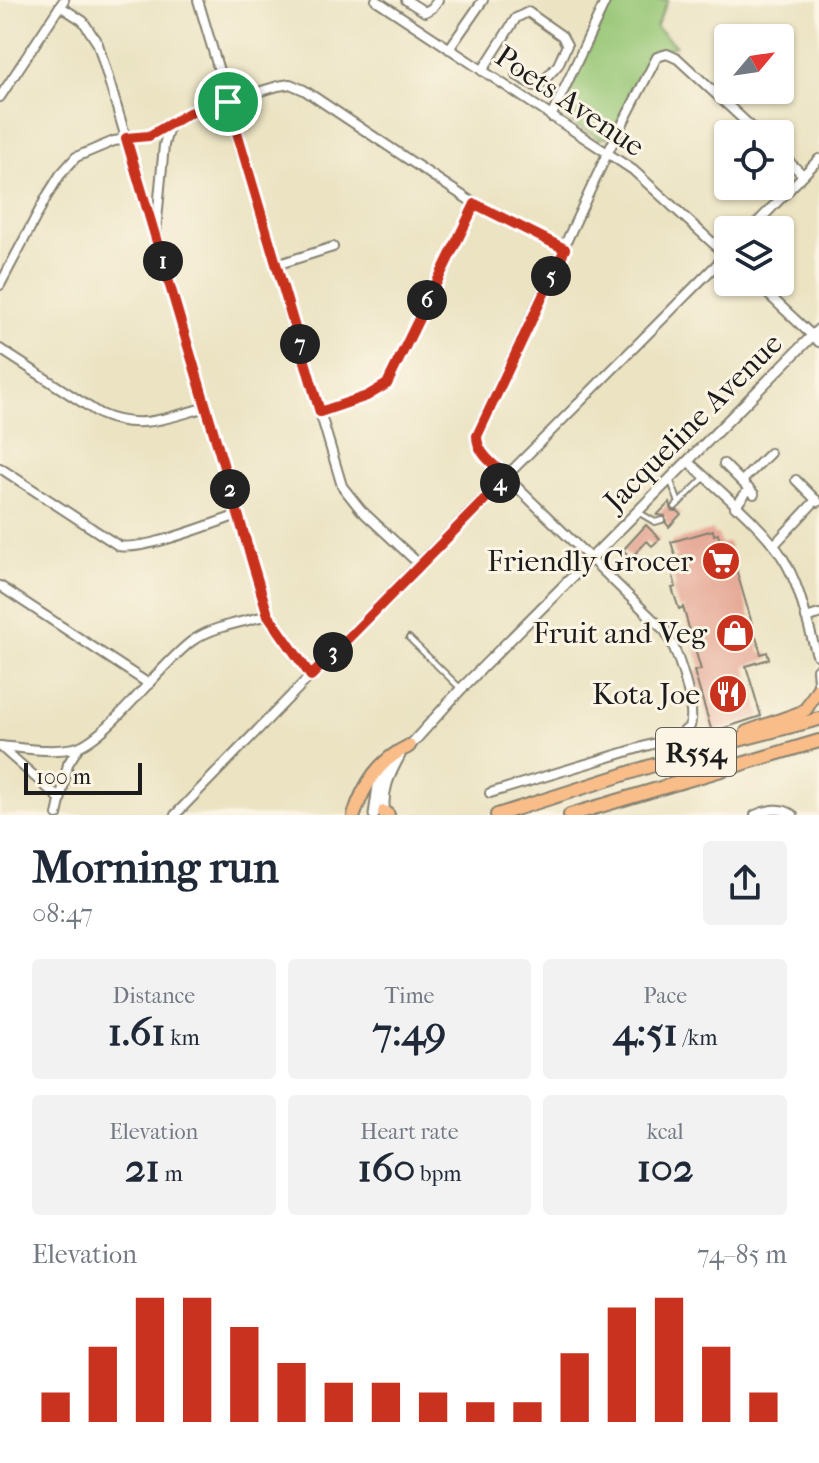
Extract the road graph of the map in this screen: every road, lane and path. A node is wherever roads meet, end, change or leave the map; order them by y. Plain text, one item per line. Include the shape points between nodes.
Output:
1 (198, 0) edge
2 (376, 0) edge
3 (406, 0) edge
4 (438, 0) edge
5 (483, 0) edge
6 (606, 0) edge
7 (62, 3) edge
8 (449, 49) junction
9 (482, 71) junction
10 (516, 75) dead end
11 (525, 81) junction
12 (516, 94) junction
13 (0, 97) edge
14 (228, 102) junction
15 (551, 117) junction
16 (744, 120) edge
17 (170, 125) junction
18 (126, 138) junction
19 (607, 154) junction
20 (819, 159) edge
21 (794, 166) edge
22 (803, 175) junction
23 (475, 204) junction
24 (763, 216) edge
25 (155, 234) junction
26 (714, 242) edge
27 (333, 247) dead end
28 (565, 249) junction
29 (276, 265) junction
30 (714, 267) edge
31 (0, 285) edge
32 (771, 296) edge
33 (817, 335) edge
34 (0, 349) edge
35 (206, 407) junction
36 (320, 412) junction
37 (770, 453) dead end
38 (688, 461) junction
39 (724, 464) dead end
40 (0, 468) edge
41 (507, 477) junction
42 (705, 477) junction
43 (670, 479) junction
44 (796, 480) dead end
45 (742, 481) junction
46 (818, 501) edge
47 (735, 507) junction
48 (638, 512) junction
49 (238, 515) junction
50 (662, 520) dead end
51 (774, 545) junction
52 (592, 559) junction
53 (419, 564) junction
54 (0, 586) edge
55 (819, 614) edge
56 (268, 615) junction
57 (806, 618) junction
58 (409, 638) dead end
59 (818, 655) edge
60 (818, 669) edge
61 (311, 676) junction
62 (149, 684) junction
63 (461, 689) junction
64 (818, 692) edge
65 (819, 719) edge
66 (819, 741) edge
67 (0, 746) edge
68 (78, 748) junction
69 (704, 749) junction
70 (405, 750) junction
71 (490, 793) dead end
72 (59, 798) junction
73 (777, 812) edge
74 (383, 814) edge
75 (57, 815) edge
76 (175, 815) edge
77 (354, 815) edge
78 (497, 815) edge
79 (570, 815) edge
80 (755, 815) edge
81 (793, 815) edge

1 - 14 street
2 - 8 street, Poets Avenue
3 - 4 street via 425,12
5 - 8 street
6 - 15 street
7 - 13 street
7 - 18 street via 93,32
8 - 9 street, Poets Avenue
9 - 11 street via 516,18 528,12 567,45 545,82 535,86
9 - 12 street, Poets Avenue
10 - 11 street
11 - 12 street
12 - 15 street, Poets Avenue
14 - 17 street via 189,113
14 - 23 street via 296,85
14 - 29 street
15 - 19 street, Poets Avenue
16 - 19 street via 678,59 661,55
17 - 18 street via 149,136
17 - 25 street
18 - 25 street
18 - 31 street via 88,150 69,163
19 - 26 street, Poets Avenue via 633,170
19 - 28 street
20 - 22 street
21 - 22 street
22 - 24 street
23 - 28 street
23 - 36 street via 387,384
25 - 35 street
27 - 29 street
28 - 41 street via 477,436 483,454
29 - 36 street
30 - 41 street
32 - 33 street
33 - 38 street, Jacqueline Avenue
34 - 35 street via 118,421 152,423
35 - 49 street
36 - 53 street via 345,491
37 - 45 street
38 - 42 street
38 - 43 street, Jacqueline Avenue
39 - 45 street
40 - 49 street via 119,546
41 - 52 street
41 - 53 street
42 - 43 lane via 677,505
42 - 47 street
43 - 48 street, Jacqueline Avenue
44 - 46 street
45 - 47 street via 752,492
46 - 51 street
47 - 51 street
48 - 50 lane via 655,522
48 - 52 street, Jacqueline Avenue
49 - 56 street
51 - 57 street via 791,572
52 - 63 street, Jacqueline Avenue
52 - 71 street via 670,638 691,707 690,726 669,739
53 - 61 street
54 - 62 street
55 - 57 street
56 - 61 street
56 - 62 street via 198,637
57 - 59 street
58 - 63 lane
59 - 60 street via 812,662
60 - 64 street
61 - 76 street
62 - 68 street
63 - 70 street, Jacqueline Avenue
64 - 69 main road via 800,713
65 - 69 main road, R554
66 - 79 main road, R554
67 - 68 street
67 - 72 street
68 - 72 street via 69,760
69 - 78 main road, R554
70 - 74 street, Jacqueline Avenue via 386,786
70 - 77 main road via 374,773
72 - 75 street
73 - 80 street
73 - 81 street

